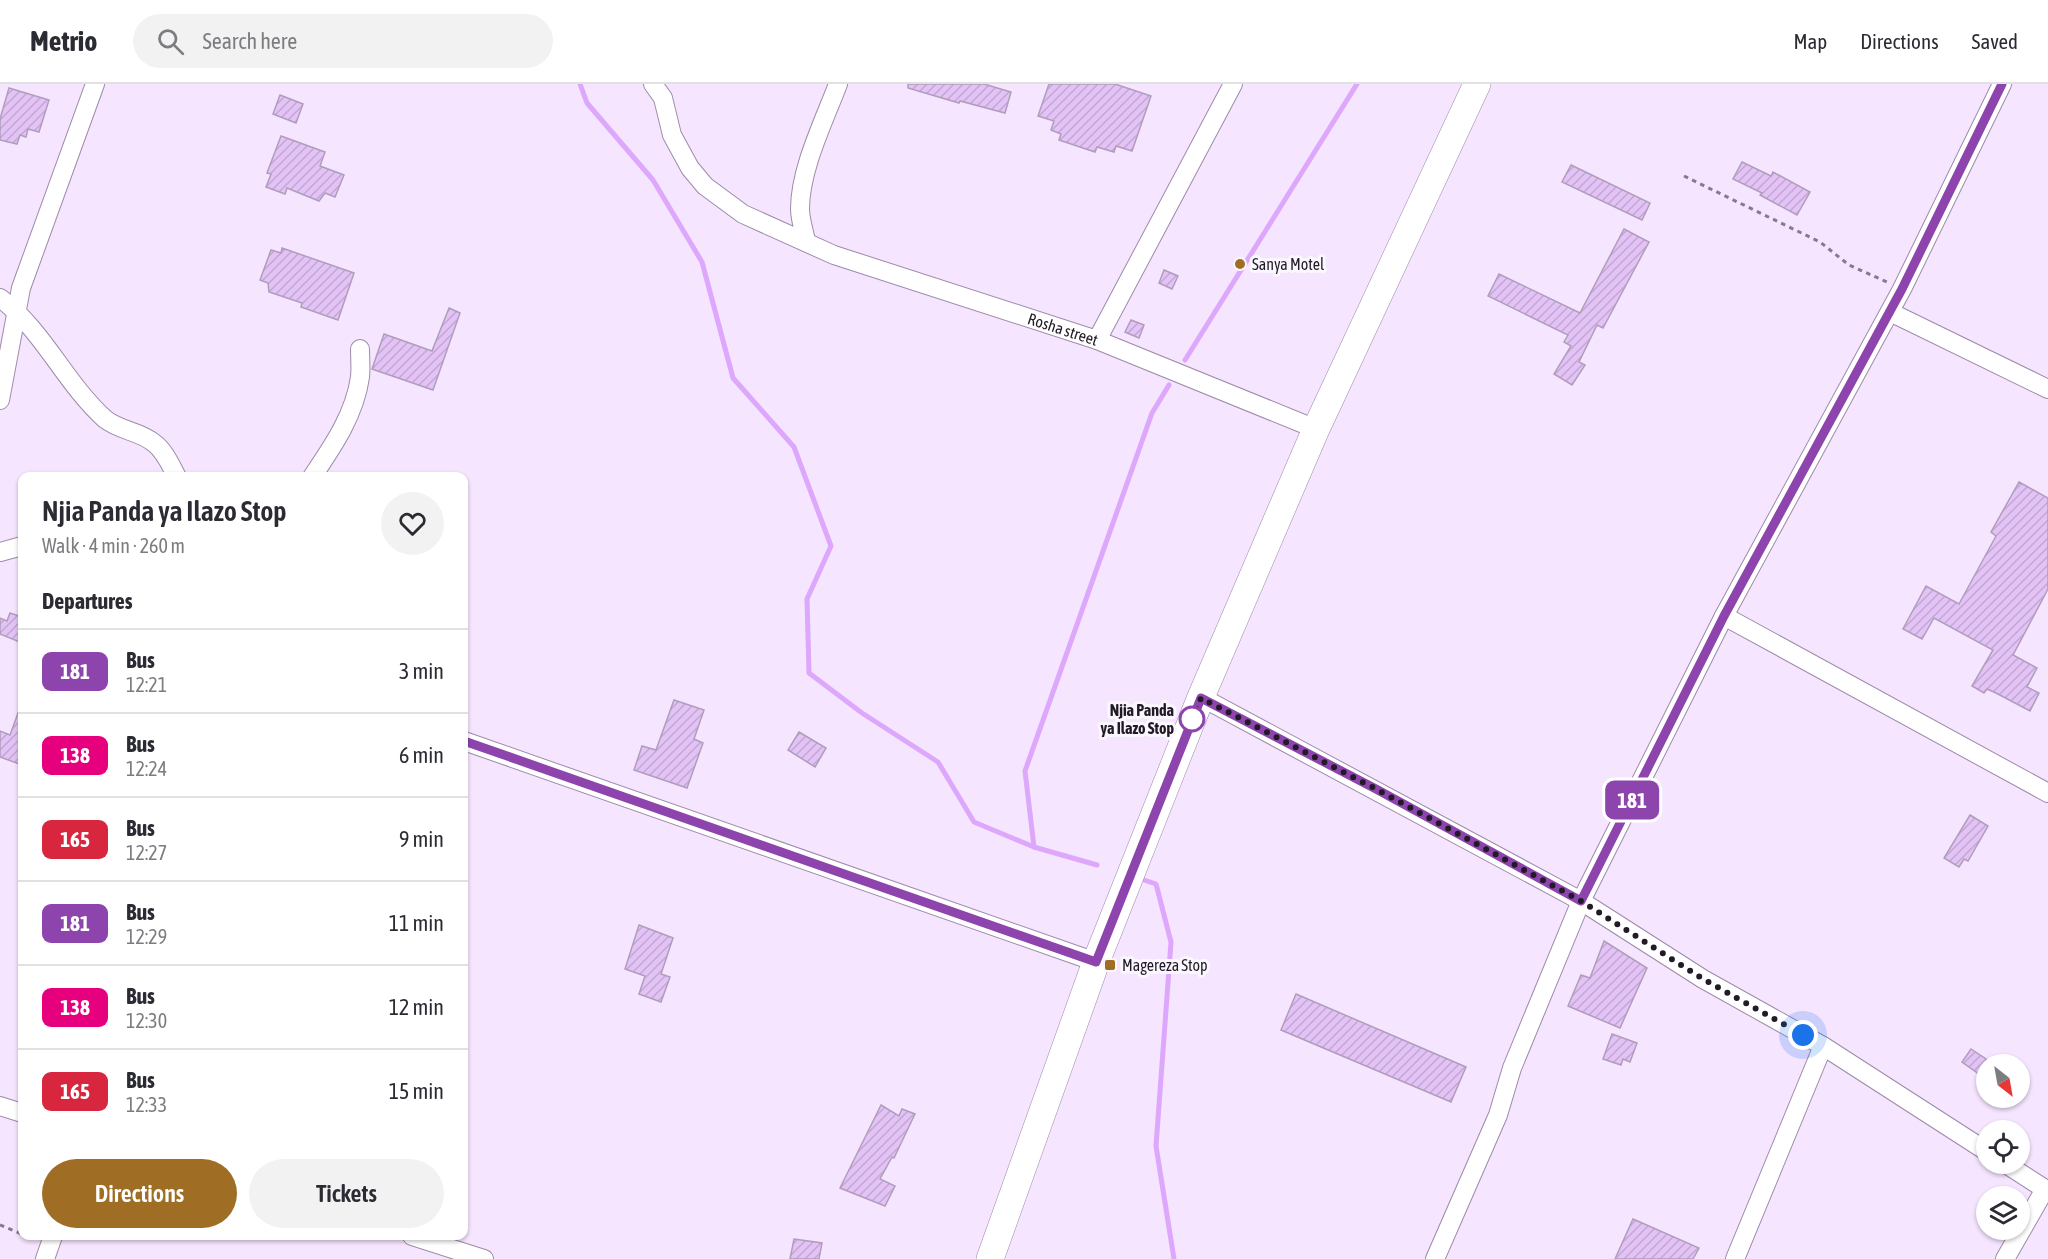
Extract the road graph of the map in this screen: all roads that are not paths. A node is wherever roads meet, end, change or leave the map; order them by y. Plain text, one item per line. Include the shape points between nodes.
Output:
1 (653, 84) edge
2 (838, 84) edge
3 (1233, 84) edge
4 (1476, 84) edge
5 (2002, 84) edge
6 (92, 85) edge
7 (806, 241) junction
8 (0, 298) edge
9 (1890, 312) junction
10 (17, 313) junction
11 (1097, 340) junction
12 (360, 349) dead end
13 (2048, 388) edge
14 (0, 400) edge
15 (1316, 429) junction
16 (174, 472) edge
17 (315, 472) edge
18 (18, 547) edge
19 (0, 552) edge
20 (1724, 616) junction
21 (1201, 698) junction
22 (468, 742) edge
23 (2048, 793) edge
24 (1581, 901) junction
25 (1096, 962) junction
26 (1823, 1046) junction
27 (0, 1106) edge
28 (18, 1112) edge
29 (1976, 1145) edge
30 (2021, 1174) edge
31 (2046, 1190) edge
32 (52, 1240) edge
33 (425, 1240) edge
34 (45, 1259) edge
35 (484, 1259) edge
36 (990, 1259) edge
37 (1435, 1259) edge
38 (1735, 1259) edge
39 (2005, 1259) edge

1 - 7 street, Rosha street via 663,98 676,143 701,181 743,214
2 - 7 street via 802,187 800,210
3 - 11 street
4 - 15 highway
5 - 9 street
6 - 10 street via 21,288
7 - 11 street, Rosha street via 834,255
8 - 10 street
9 - 13 street
9 - 20 street
10 - 14 street
10 - 16 street via 77,390 114,425 157,445
11 - 15 street, Rosha street
12 - 17 street via 360,376 349,416
15 - 21 highway
18 - 19 street
20 - 23 street
20 - 24 street
21 - 24 street
21 - 25 highway
22 - 25 street
24 - 26 street via 1703,979
24 - 37 street via 1512,1068 1498,1115
25 - 36 highway
26 - 29 street
26 - 38 street
27 - 28 street
30 - 31 street
31 - 39 street
32 - 34 street
33 - 35 street

